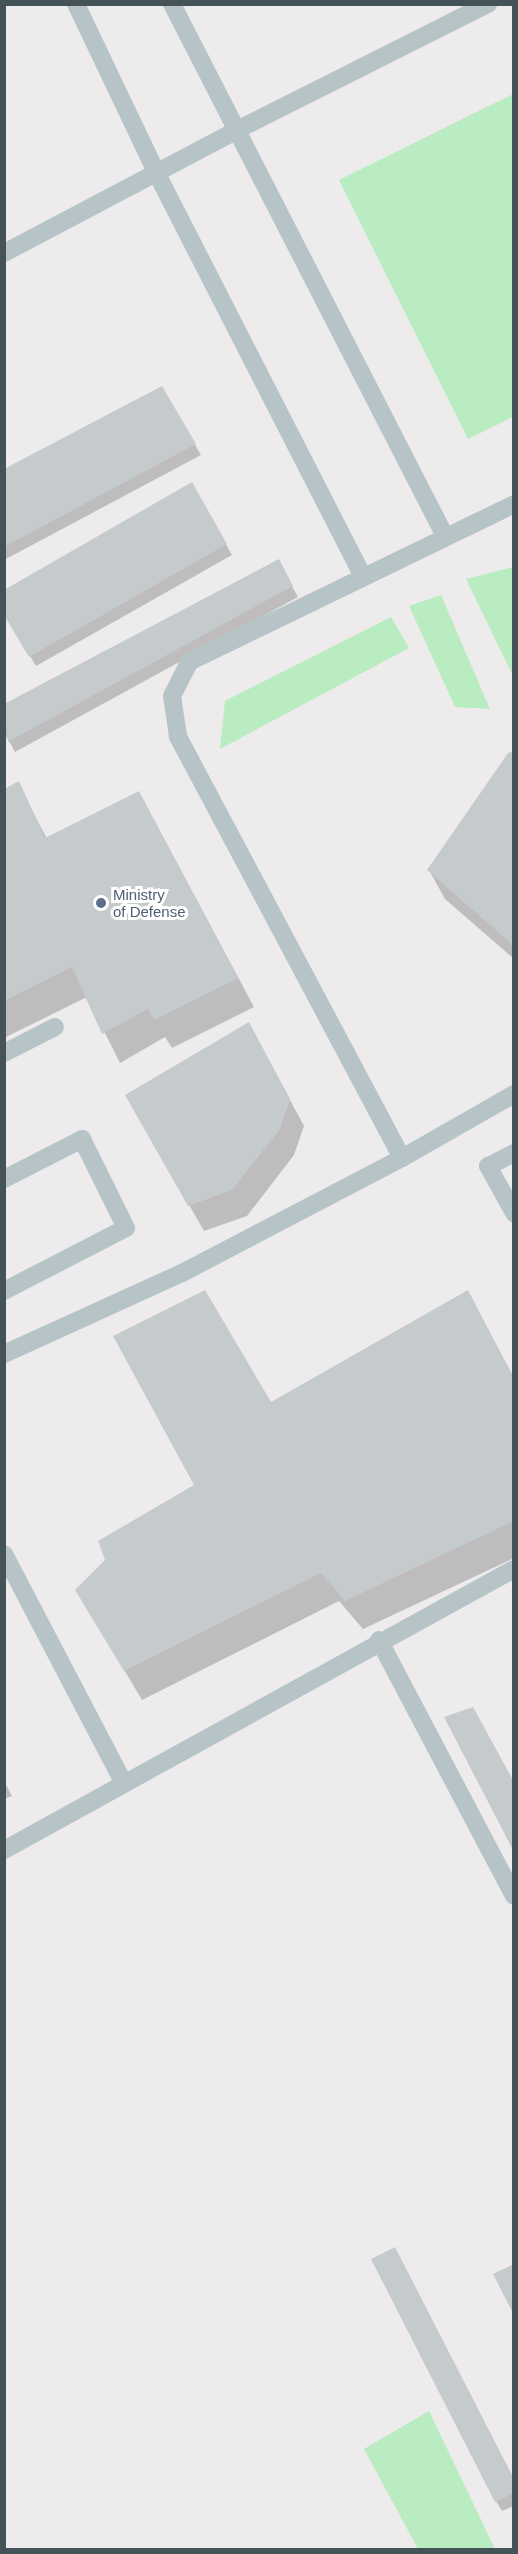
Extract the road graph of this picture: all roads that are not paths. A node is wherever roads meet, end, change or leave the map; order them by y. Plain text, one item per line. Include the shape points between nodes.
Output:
1 (76, 4) edge
2 (172, 4) edge
3 (488, 4) edge
4 (239, 129) junction
5 (156, 172) junction
6 (4, 253) edge
7 (513, 504) edge
8 (445, 536) junction
9 (363, 576) junction
10 (55, 1027) dead end
11 (4, 1053) edge
12 (513, 1094) edge
13 (513, 1153) edge
14 (402, 1158) junction
15 (4, 1179) edge
16 (513, 1213) edge
17 (4, 1291) edge
18 (4, 1354) edge
19 (4, 1554) edge
20 (513, 1569) edge
21 (379, 1640) junction
22 (124, 1784) junction
23 (4, 1850) edge
24 (513, 1896) edge

1 - 5 lane
2 - 4 lane
3 - 4 lane
4 - 5 lane
4 - 8 lane
5 - 6 lane
5 - 9 lane
7 - 8 lane
8 - 9 lane
9 - 14 lane via 189,662 172,696 178,736
10 - 11 lane
12 - 14 lane
13 - 16 lane via 488,1166
14 - 18 lane via 182,1273
15 - 17 lane via 82,1139 126,1228
19 - 22 lane
20 - 21 lane
21 - 22 lane
21 - 24 lane
22 - 23 lane

